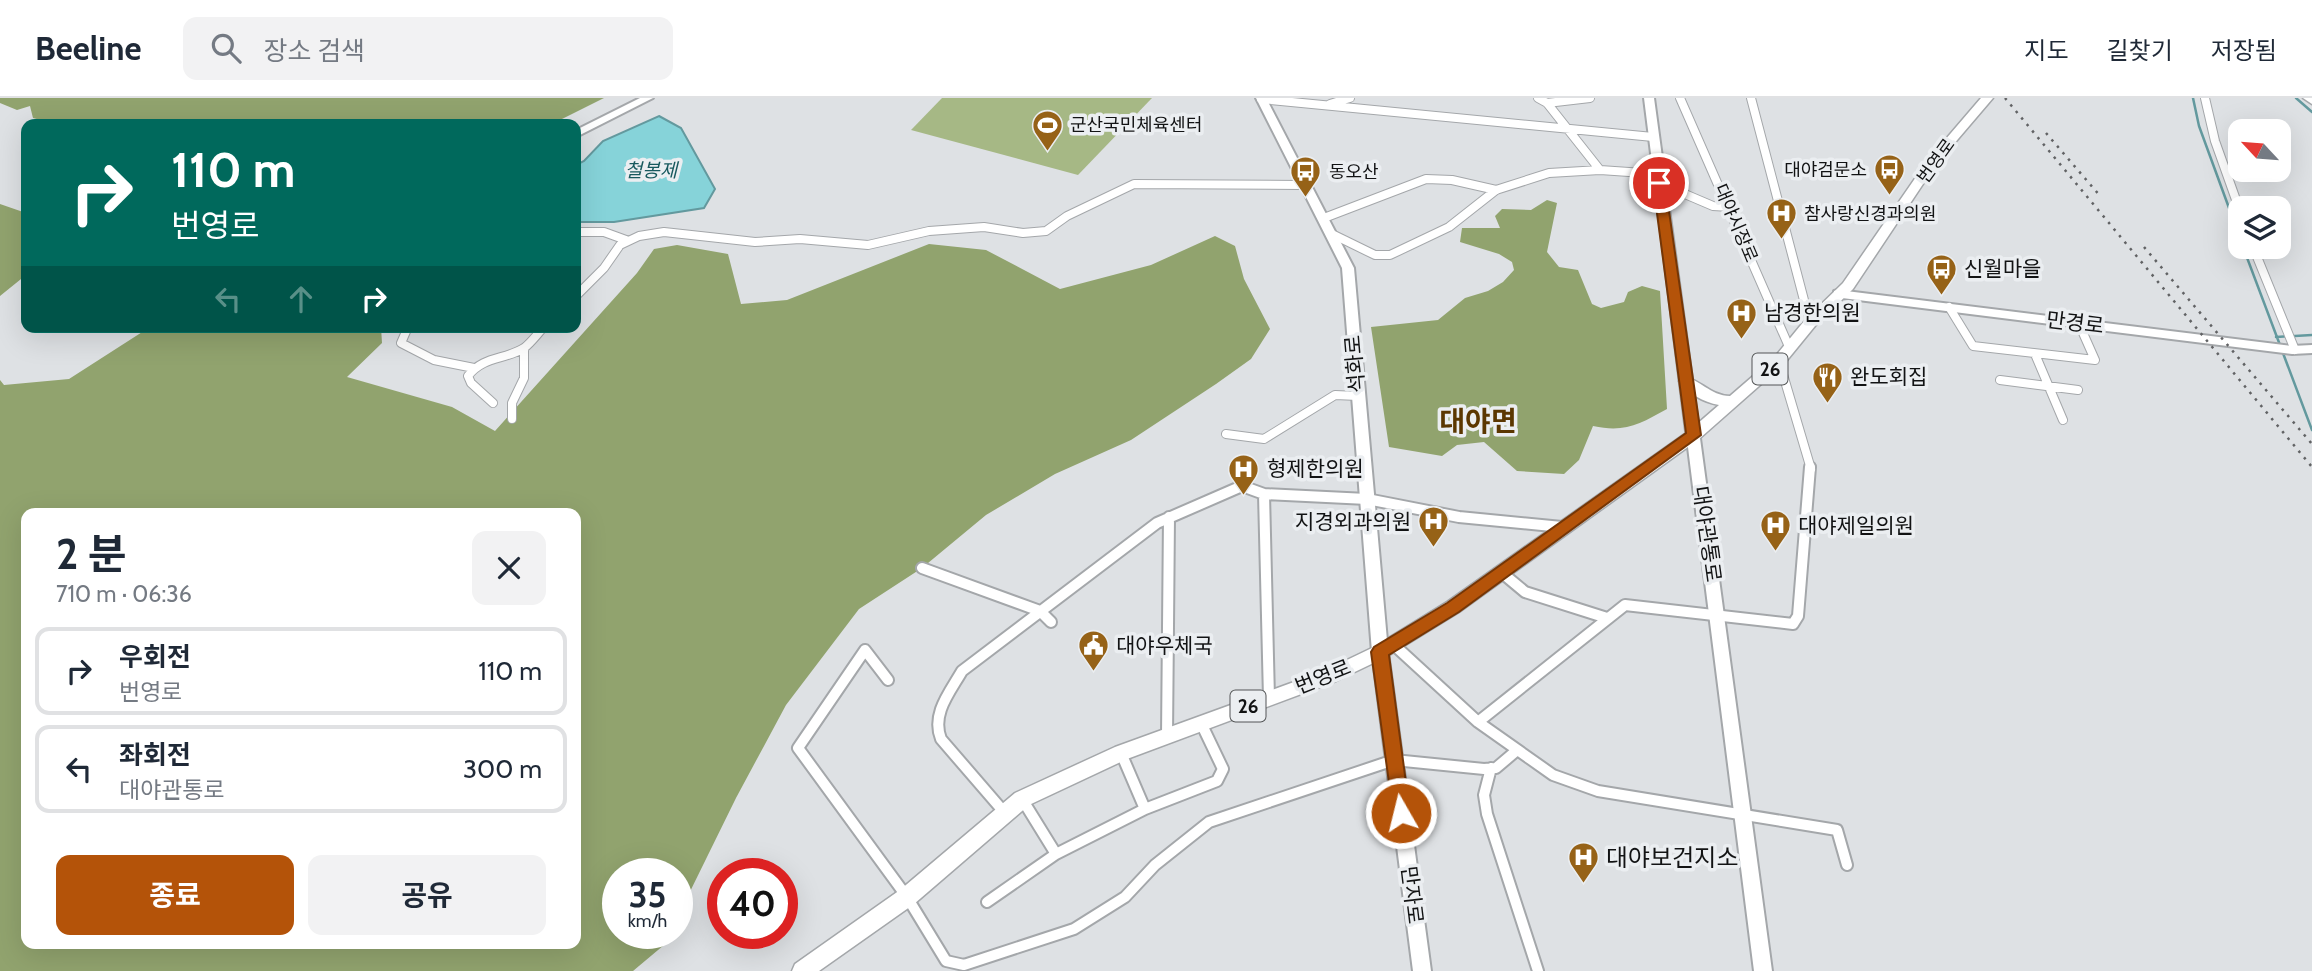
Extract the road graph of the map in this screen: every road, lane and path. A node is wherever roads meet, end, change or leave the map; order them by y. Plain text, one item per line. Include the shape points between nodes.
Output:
1 (648, 98) edge
2 (1261, 98) edge
3 (1350, 98) edge
4 (1538, 98) edge
5 (1590, 98) edge
6 (1649, 98) edge
7 (1679, 98) edge
8 (1751, 98) edge
9 (1972, 98) edge
10 (1987, 98) edge
11 (2205, 98) edge
12 (1547, 103) junction
13 (1324, 106) junction
14 (1568, 129) junction
15 (581, 132) edge
16 (1653, 137) junction
17 (1600, 170) junction
18 (1659, 179) junction
19 (1303, 185) junction
20 (1496, 190) junction
21 (2234, 196) edge
22 (1730, 207) junction
23 (1324, 218) junction
24 (581, 232) edge
25 (1332, 233) junction
26 (626, 240) junction
27 (2258, 259) edge
28 (581, 290) edge
29 (1838, 294) junction
30 (1949, 307) junction
31 (1810, 323) junction
32 (2079, 324) junction
33 (405, 333) edge
34 (538, 333) edge
35 (2291, 343) junction
36 (524, 348) junction
37 (1790, 349) junction
38 (2312, 349) edge
39 (2035, 354) junction
40 (1779, 361) junction
41 (474, 368) junction
42 (2000, 380) dead end
43 (1686, 381) junction
44 (2049, 387) junction
45 (2078, 390) dead end
46 (1358, 397) junction
47 (1735, 400) junction
48 (493, 402) dead end
49 (512, 419) dead end
50 (2063, 420) dead end
51 (1226, 434) dead end
52 (1694, 435) junction
53 (1264, 494) junction
54 (1367, 499) junction
55 (1169, 517) junction
56 (1562, 527) junction
57 (922, 568) dead end
58 (1501, 572) junction
59 (1040, 611) junction
60 (1719, 617) junction
61 (1607, 618) junction
62 (1051, 622) dead end
63 (1386, 648) junction
64 (888, 680) dead end
65 (1269, 698) junction
66 (1478, 722) junction
67 (1201, 723) junction
68 (1167, 736) junction
69 (1516, 751) junction
70 (1121, 753) junction
71 (1394, 760) junction
72 (1491, 768) junction
73 (1023, 799) junction
74 (1145, 809) junction
75 (1004, 812) junction
76 (1744, 812) junction
77 (1056, 854) junction
78 (1847, 865) dead end
79 (907, 897) junction
80 (987, 902) dead end
81 (803, 971) edge
82 (1422, 971) edge
83 (1538, 971) edge
84 (1763, 971) edge

1 - 15 street
2 - 13 street
2 - 19 street, 석화로
3 - 13 street
4 - 12 street
5 - 12 street
6 - 16 street, 대야관통로
7 - 22 street, 대야시장로
8 - 31 street
9 - 29 main road, 번영로 / 26
10 - 29 main road, 번영로 / 26 via 1931,164
11 - 21 street
12 - 14 street
13 - 14 street
14 - 16 street
14 - 17 street
16 - 18 street, 대야관통로
17 - 18 street
17 - 20 street via 1549,173
18 - 22 street via 1713,206
18 - 43 street, 대야관통로
19 - 23 street, 석화로
19 - 26 street via 1134,184 1046,231 1023,233 984,227 929,231 868,244 800,239 755,243 664,232
20 - 23 street via 1452,180 1426,180
20 - 25 street via 1449,227 1390,255 1375,255
22 - 37 street, 대야시장로
23 - 25 street, 석화로
24 - 26 street via 604,232
25 - 46 street, 석화로 via 1348,268
26 - 28 street
27 - 35 street
29 - 30 street, 만경로
29 - 31 main road, 번영로 / 26
30 - 32 street, 만경로
30 - 39 street via 1973,346
31 - 37 main road, 번영로 / 26
32 - 35 street, 만경로 via 2267,345
32 - 39 street via 2095,360
33 - 41 street via 401,343 435,360
34 - 36 street
35 - 38 street, 만경로
36 - 41 street
36 - 49 street via 524,378 512,403
37 - 40 main road, 번영로 / 26
39 - 44 street
40 - 47 main road, 번영로 / 26
40 - 60 street via 1812,473 1798,616 1793,624 1783,625
41 - 48 street via 468,376 471,383
42 - 44 street
43 - 47 main road via 1711,400
43 - 52 street, 대야관통로
44 - 45 street
44 - 50 street
46 - 51 street via 1335,395 1264,439
46 - 54 street, 석화로
47 - 52 main road, 번영로 / 26
52 - 56 main road, 번영로 / 26
52 - 60 street, 대야관통로
53 - 54 street
53 - 55 street via 1242,486
53 - 65 street
54 - 56 street via 1472,519
54 - 63 street, 석화로
55 - 59 street
55 - 68 street
56 - 58 main road, 번영로 / 26
57 - 59 street
58 - 61 street via 1525,592
58 - 63 main road, 번영로 / 26
59 - 62 street
59 - 75 street via 962,671 940,712 937,730 946,746
60 - 61 street via 1626,605
60 - 76 street, 대야관통로
61 - 66 street
63 - 65 main road, 번영로 / 26 via 1330,676
63 - 66 street
63 - 71 street, 만자로
64 - 79 street via 864,650 798,748
65 - 67 main road, 번영로 / 26
66 - 69 street
67 - 68 main road, 번영로 / 26
67 - 74 street via 1223,769 1217,781
68 - 70 main road, 번영로 / 26
69 - 72 street
69 - 76 street via 1553,775 1598,791
70 - 73 main road, 번영로 / 26
70 - 74 street
71 - 72 street
71 - 79 street via 1209,822 1155,864 1125,897 1074,929 964,965 946,961
71 - 82 street, 만자로
72 - 83 street via 1484,795 1487,814
73 - 75 main road, 번영로 / 26
73 - 77 street
74 - 77 street
75 - 79 main road, 번영로 / 26
76 - 78 street via 1837,830
76 - 84 street, 대야관통로
77 - 80 street
79 - 81 main road, 번영로 / 26

